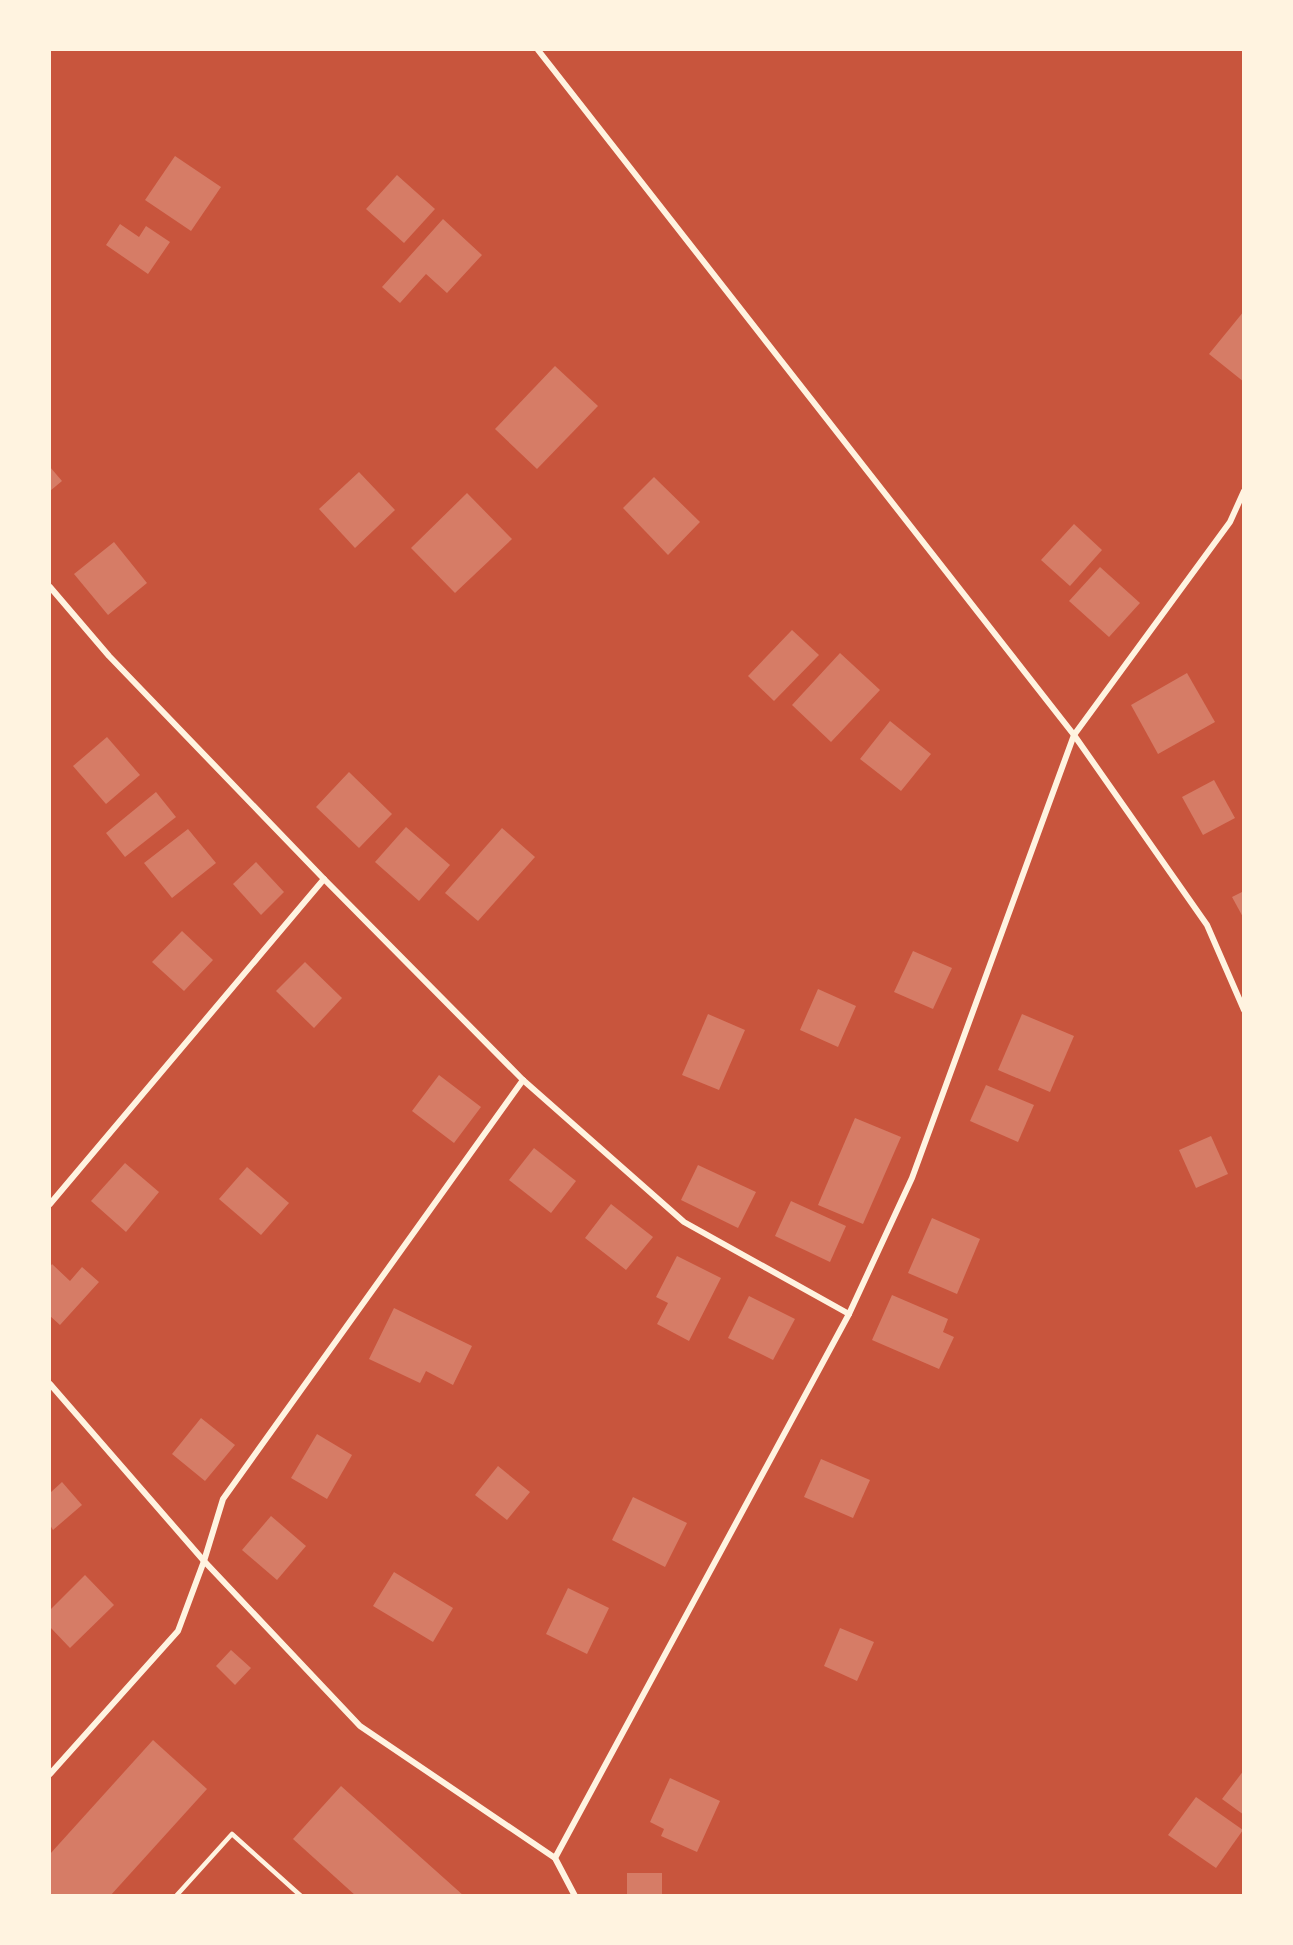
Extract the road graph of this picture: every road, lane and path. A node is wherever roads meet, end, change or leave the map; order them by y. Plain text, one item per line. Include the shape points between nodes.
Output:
1 (538, 50) edge
2 (1244, 491) edge
3 (50, 587) edge
4 (1074, 735) junction
5 (324, 879) junction
6 (1244, 1010) edge
7 (523, 1080) junction
8 (50, 1204) edge
9 (849, 1314) junction
10 (50, 1384) edge
11 (204, 1561) junction
12 (50, 1774) edge
13 (555, 1858) junction
14 (176, 1896) edge
15 (301, 1896) edge
16 (575, 1896) edge

1 - 4 street
2 - 4 street via 1230,522
3 - 5 street via 109,656
4 - 6 street via 1207,925
4 - 9 street via 912,1178
5 - 7 street
5 - 8 street
7 - 9 street via 684,1222
7 - 11 street via 223,1499
9 - 13 street
10 - 11 street
11 - 12 street via 178,1631
11 - 13 street via 360,1726
13 - 16 street
14 - 15 lane via 232,1834

